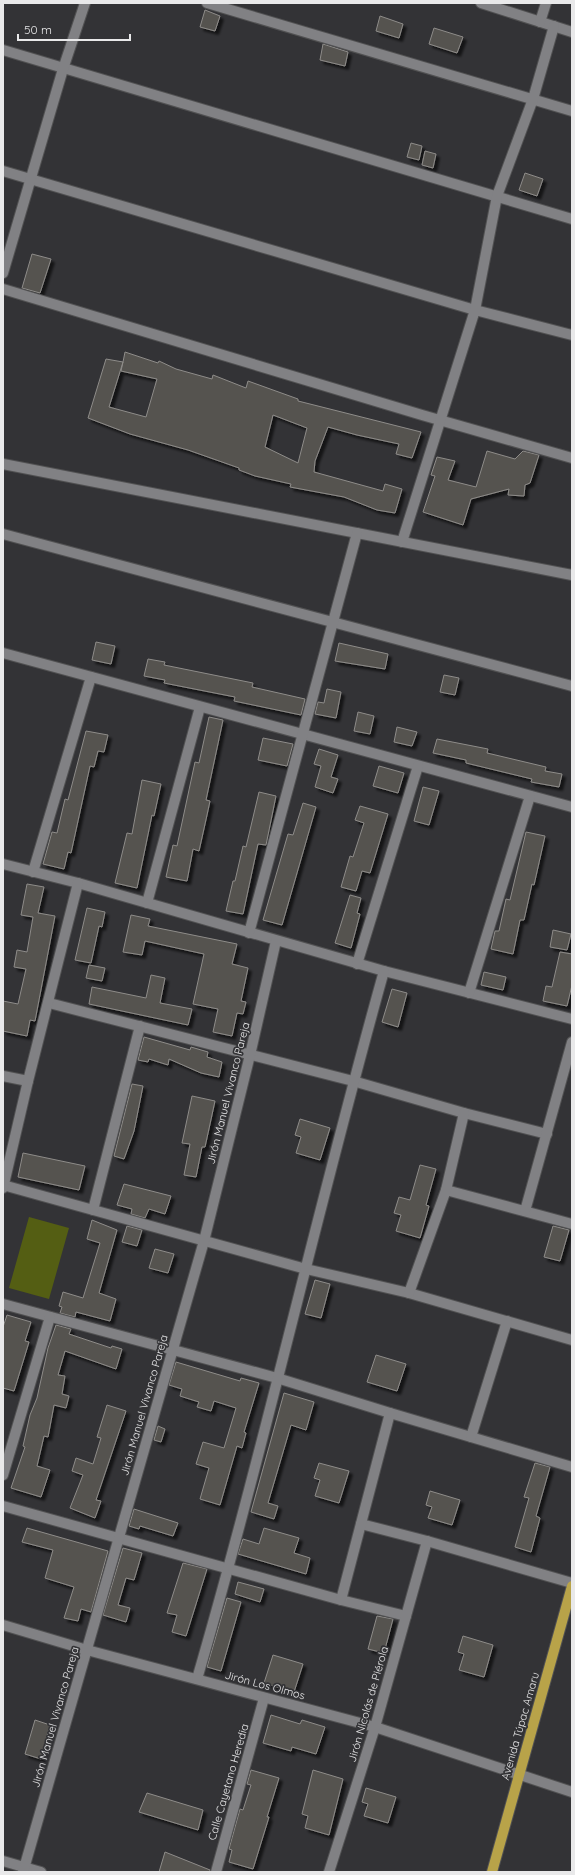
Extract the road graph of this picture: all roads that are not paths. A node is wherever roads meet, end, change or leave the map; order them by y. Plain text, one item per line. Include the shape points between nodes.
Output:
1 (85, 3) edge
2 (207, 3) edge
3 (481, 3) edge
4 (546, 3) edge
5 (540, 22) junction
6 (554, 26) junction
7 (572, 32) edge
8 (3, 50) edge
9 (63, 69) junction
10 (533, 99) junction
11 (572, 111) edge
12 (3, 172) edge
13 (32, 180) junction
14 (497, 196) junction
15 (572, 219) edge
16 (3, 273) edge
17 (3, 289) edge
18 (476, 310) junction
19 (572, 335) edge
20 (441, 421) junction
21 (572, 458) edge
22 (3, 464) edge
23 (3, 534) edge
24 (357, 534) junction
25 (402, 542) junction
26 (572, 575) edge
27 (334, 622) junction
28 (3, 653) edge
29 (91, 677) junction
30 (572, 686) edge
31 (200, 707) junction
32 (303, 735) junction
33 (418, 766) junction
34 (530, 796) junction
35 (572, 807) edge
36 (3, 864) edge
37 (33, 872) junction
38 (78, 883) junction
39 (147, 903) junction
40 (249, 934) junction
41 (276, 941) junction
42 (357, 964) junction
43 (384, 971) junction
44 (469, 993) junction
45 (49, 1003) junction
46 (572, 1019) edge
47 (140, 1026) junction
48 (572, 1042) edge
49 (250, 1055) junction
50 (3, 1076) edge
51 (28, 1081) junction
52 (353, 1081) junction
53 (464, 1113) junction
54 (546, 1134) junction
55 (3, 1186) edge
56 (446, 1190) junction
57 (93, 1210) junction
58 (525, 1211) junction
59 (572, 1224) edge
60 (204, 1241) junction
61 (306, 1269) junction
62 (409, 1293) junction
63 (3, 1304) edge
64 (50, 1317) junction
65 (507, 1322) junction
66 (572, 1340) edge
67 (173, 1350) junction
68 (277, 1378) junction
69 (390, 1413) junction
70 (471, 1437) junction
71 (572, 1467) edge
72 (3, 1475) edge
73 (3, 1506) edge
74 (361, 1524) junction
75 (118, 1539) junction
76 (427, 1541) junction
77 (229, 1569) junction
78 (572, 1585) edge
79 (340, 1600) junction
80 (406, 1616) junction
81 (3, 1625) edge
82 (87, 1650) junction
83 (197, 1679) junction
84 (264, 1698) junction
85 (375, 1728) junction
86 (519, 1774) junction
87 (572, 1792) edge
88 (3, 1861) edge
89 (23, 1870) edge
90 (41, 1872) edge
91 (216, 1872) edge
92 (329, 1872) edge
93 (492, 1872) edge

1 - 9 street
2 - 10 street
3 - 5 street
4 - 5 street
5 - 6 street
6 - 7 street
6 - 10 street
8 - 9 street
9 - 13 street
9 - 14 street
10 - 11 street
10 - 14 street
12 - 13 street
13 - 16 street
13 - 18 street
14 - 15 street
14 - 18 street
17 - 20 street
18 - 19 street
18 - 20 street
20 - 21 street
20 - 25 street
22 - 24 street
23 - 27 street
24 - 25 street
24 - 27 street
25 - 26 street
27 - 30 street
27 - 32 street
28 - 29 street
29 - 31 street
29 - 37 street
31 - 32 street
31 - 39 street
32 - 33 street
32 - 40 street
33 - 34 street
33 - 42 street
34 - 35 street
34 - 44 street
36 - 37 street
37 - 38 street
38 - 39 street
38 - 45 street
39 - 40 street
40 - 41 street
41 - 42 street
41 - 49 street, Jirón Manuel Vivanco Pareja
42 - 43 street
43 - 44 street
43 - 52 street
44 - 46 street
45 - 47 street
45 - 51 street
47 - 49 street
47 - 57 street
48 - 54 street
49 - 52 street
49 - 60 street, Jirón Manuel Vivanco Pareja
50 - 51 street
51 - 55 street
52 - 53 street
52 - 61 street
53 - 54 street
53 - 56 street
54 - 58 street
55 - 57 street
56 - 58 street
56 - 62 street
57 - 60 street
58 - 59 street
60 - 61 street
60 - 67 street, Jirón Manuel Vivanco Pareja
61 - 62 street
61 - 68 street
62 - 65 street
63 - 64 street
64 - 67 street
64 - 72 street
65 - 66 street
65 - 70 street
67 - 68 street
67 - 75 street, Jirón Manuel Vivanco Pareja
68 - 69 street
68 - 77 street
69 - 70 street
69 - 74 street
70 - 71 street
73 - 75 street
74 - 76 street
74 - 79 street
75 - 77 street
75 - 82 street, Jirón Manuel Vivanco Pareja
76 - 78 street
76 - 80 street, Jirón Nicolás de Piérola
77 - 79 street
77 - 83 street
78 - 86 main road, Avenida Túpac Amaru
79 - 80 street
80 - 85 street, Jirón Nicolás de Piérola
81 - 82 street, Jirón Los Olmos
82 - 83 street, Jirón Los Olmos
82 - 89 street, Jirón Manuel Vivanco Pareja
83 - 84 street, Jirón Los Olmos
84 - 85 street, Jirón Los Olmos
84 - 91 street, Calle Cayetano Heredia
85 - 86 street, Jirón Los Olmos
85 - 92 street, Jirón Nicolás de Piérola
86 - 87 street, Jirón Los Olmos
86 - 93 main road, Avenida Túpac Amaru
88 - 89 street
89 - 90 street

